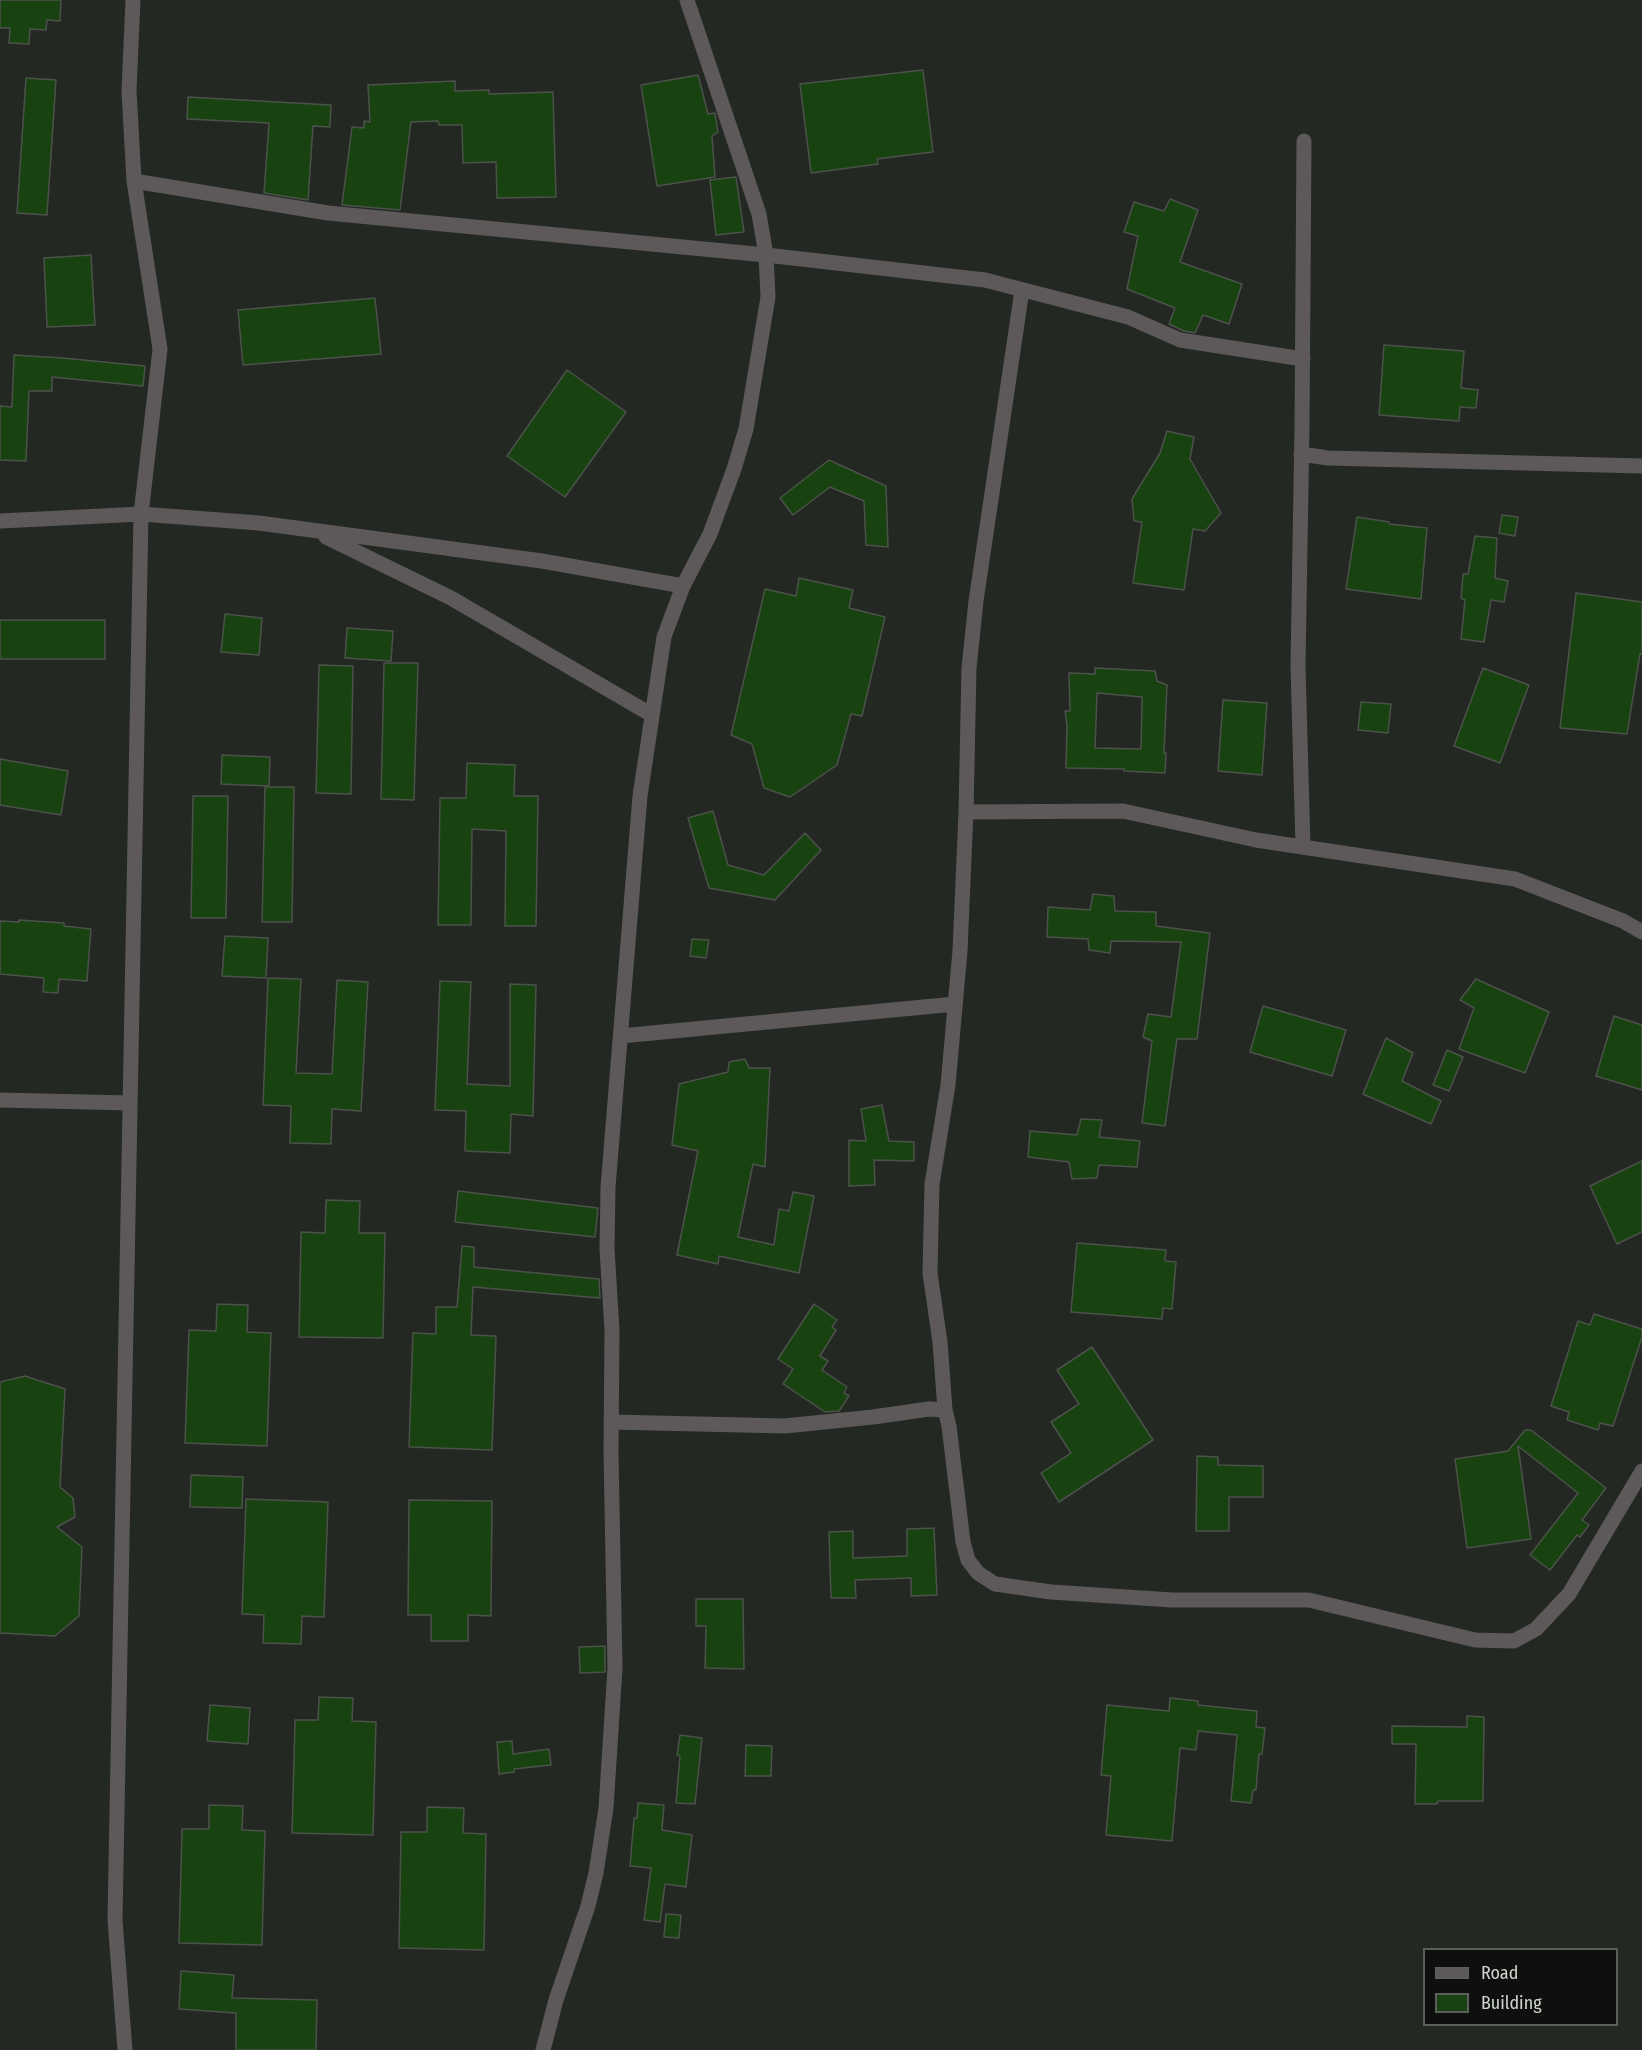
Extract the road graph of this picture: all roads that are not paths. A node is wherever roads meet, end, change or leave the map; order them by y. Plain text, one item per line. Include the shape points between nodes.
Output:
1 (133, 0) edge
2 (687, 0) edge
3 (1304, 141) dead end
4 (134, 182) junction
5 (766, 255) junction
6 (1022, 290) junction
7 (1303, 359) junction
8 (1301, 454) junction
9 (1642, 466) edge
10 (141, 514) junction
11 (0, 521) edge
12 (313, 531) junction
13 (683, 586) junction
14 (652, 714) junction
15 (966, 812) junction
16 (1303, 847) junction
17 (1642, 933) edge
18 (955, 1004) junction
19 (621, 1036) junction
20 (0, 1100) edge
21 (130, 1103) junction
22 (945, 1410) junction
23 (611, 1422) junction
24 (1642, 1471) edge
25 (125, 2050) edge
26 (543, 2050) edge

1 - 4 street via 129,91
2 - 5 street via 759,214
3 - 7 street
4 - 5 street via 328,213
4 - 10 street via 160,349
5 - 6 street via 986,280
5 - 13 street via 768,297 746,429 710,534
6 - 7 street via 1128,317 1180,340
6 - 15 street via 976,601 969,668
7 - 8 street
8 - 9 street via 1328,458
8 - 16 street via 1298,666
10 - 11 street
10 - 12 street
10 - 21 street
12 - 13 street via 542,561
12 - 14 street via 451,598
13 - 14 street via 664,637
14 - 19 street via 640,796
15 - 16 street via 1123,811
15 - 18 street
16 - 17 street via 1515,879 1623,921
18 - 19 street
18 - 22 street via 948,1085 932,1184 930,1273
19 - 23 street via 608,1187
20 - 21 street
21 - 25 street via 115,1920
22 - 23 street via 785,1426
22 - 24 street via 968,1560 978,1573 995,1584 1172,1600 1309,1600 1475,1640 1514,1641 1536,1629 1569,1594
23 - 26 street via 615,1668 606,1808 588,1906

